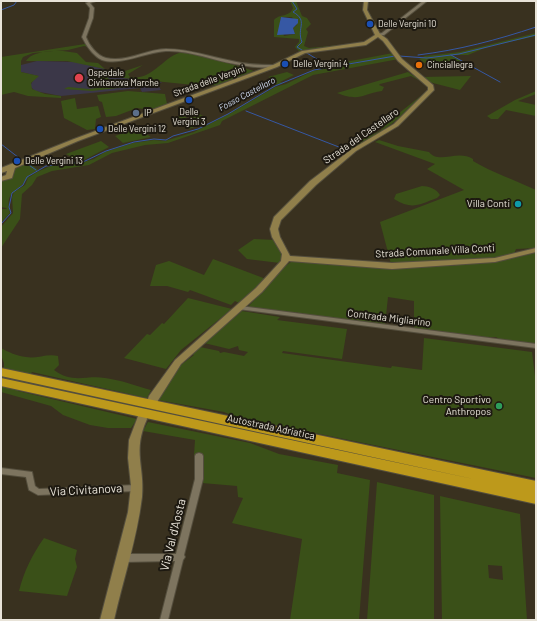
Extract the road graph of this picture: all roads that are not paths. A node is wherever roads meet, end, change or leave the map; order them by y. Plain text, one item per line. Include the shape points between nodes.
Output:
1 (94, 1) edge
2 (366, 1) edge
3 (425, 1) edge
4 (378, 35) junction
5 (259, 70) junction
6 (10, 170) junction
7 (1, 171) edge
8 (1, 179) edge
9 (536, 250) edge
10 (287, 258) junction
11 (240, 308) junction
12 (536, 346) edge
13 (1, 372) edge
14 (1, 382) edge
15 (26, 382) junction
16 (153, 399) dead end
17 (142, 419) dead end
18 (199, 456) dead end
19 (1, 471) edge
20 (536, 487) edge
21 (136, 488) junction
22 (536, 498) edge
23 (181, 557) junction
24 (122, 558) junction
25 (107, 620) edge
26 (164, 620) edge

1 - 5 street via 88,3 92,8 84,37 103,59 114,60 172,50 196,53
2 - 4 street via 364,10
3 - 4 street via 383,34
4 - 5 street, Strada delle Vergini via 373,40 361,44 304,52 275,66
4 - 10 street, Strada del Castellaro via 413,73 431,86 432,90 396,125 354,150 313,183 277,219 275,233
5 - 6 street, Strada delle Vergini via 23,160
6 - 7 street
6 - 8 street, Strada delle Vergini via 7,177
9 - 10 street, Strada Comunale Villa Conti via 495,260 392,266
10 - 11 street via 271,278
11 - 12 street, Contrada Migliarino
11 - 16 street via 178,362
13 - 15 highway, Autostrada Adriatica
14 - 15 highway, Autostrada Adriatica
15 - 20 highway, Autostrada Adriatica
15 - 22 highway, Autostrada Adriatica
17 - 21 street, Via Civitanova via 132,446
18 - 23 street, Via Val d'Aosta via 199,479
19 - 21 street, Via Civitanova via 29,474 32,488 38,492
21 - 24 street, Via Civitanova
23 - 24 street
23 - 26 street, Via Val d'Aosta
24 - 25 street, Via Civitanova

